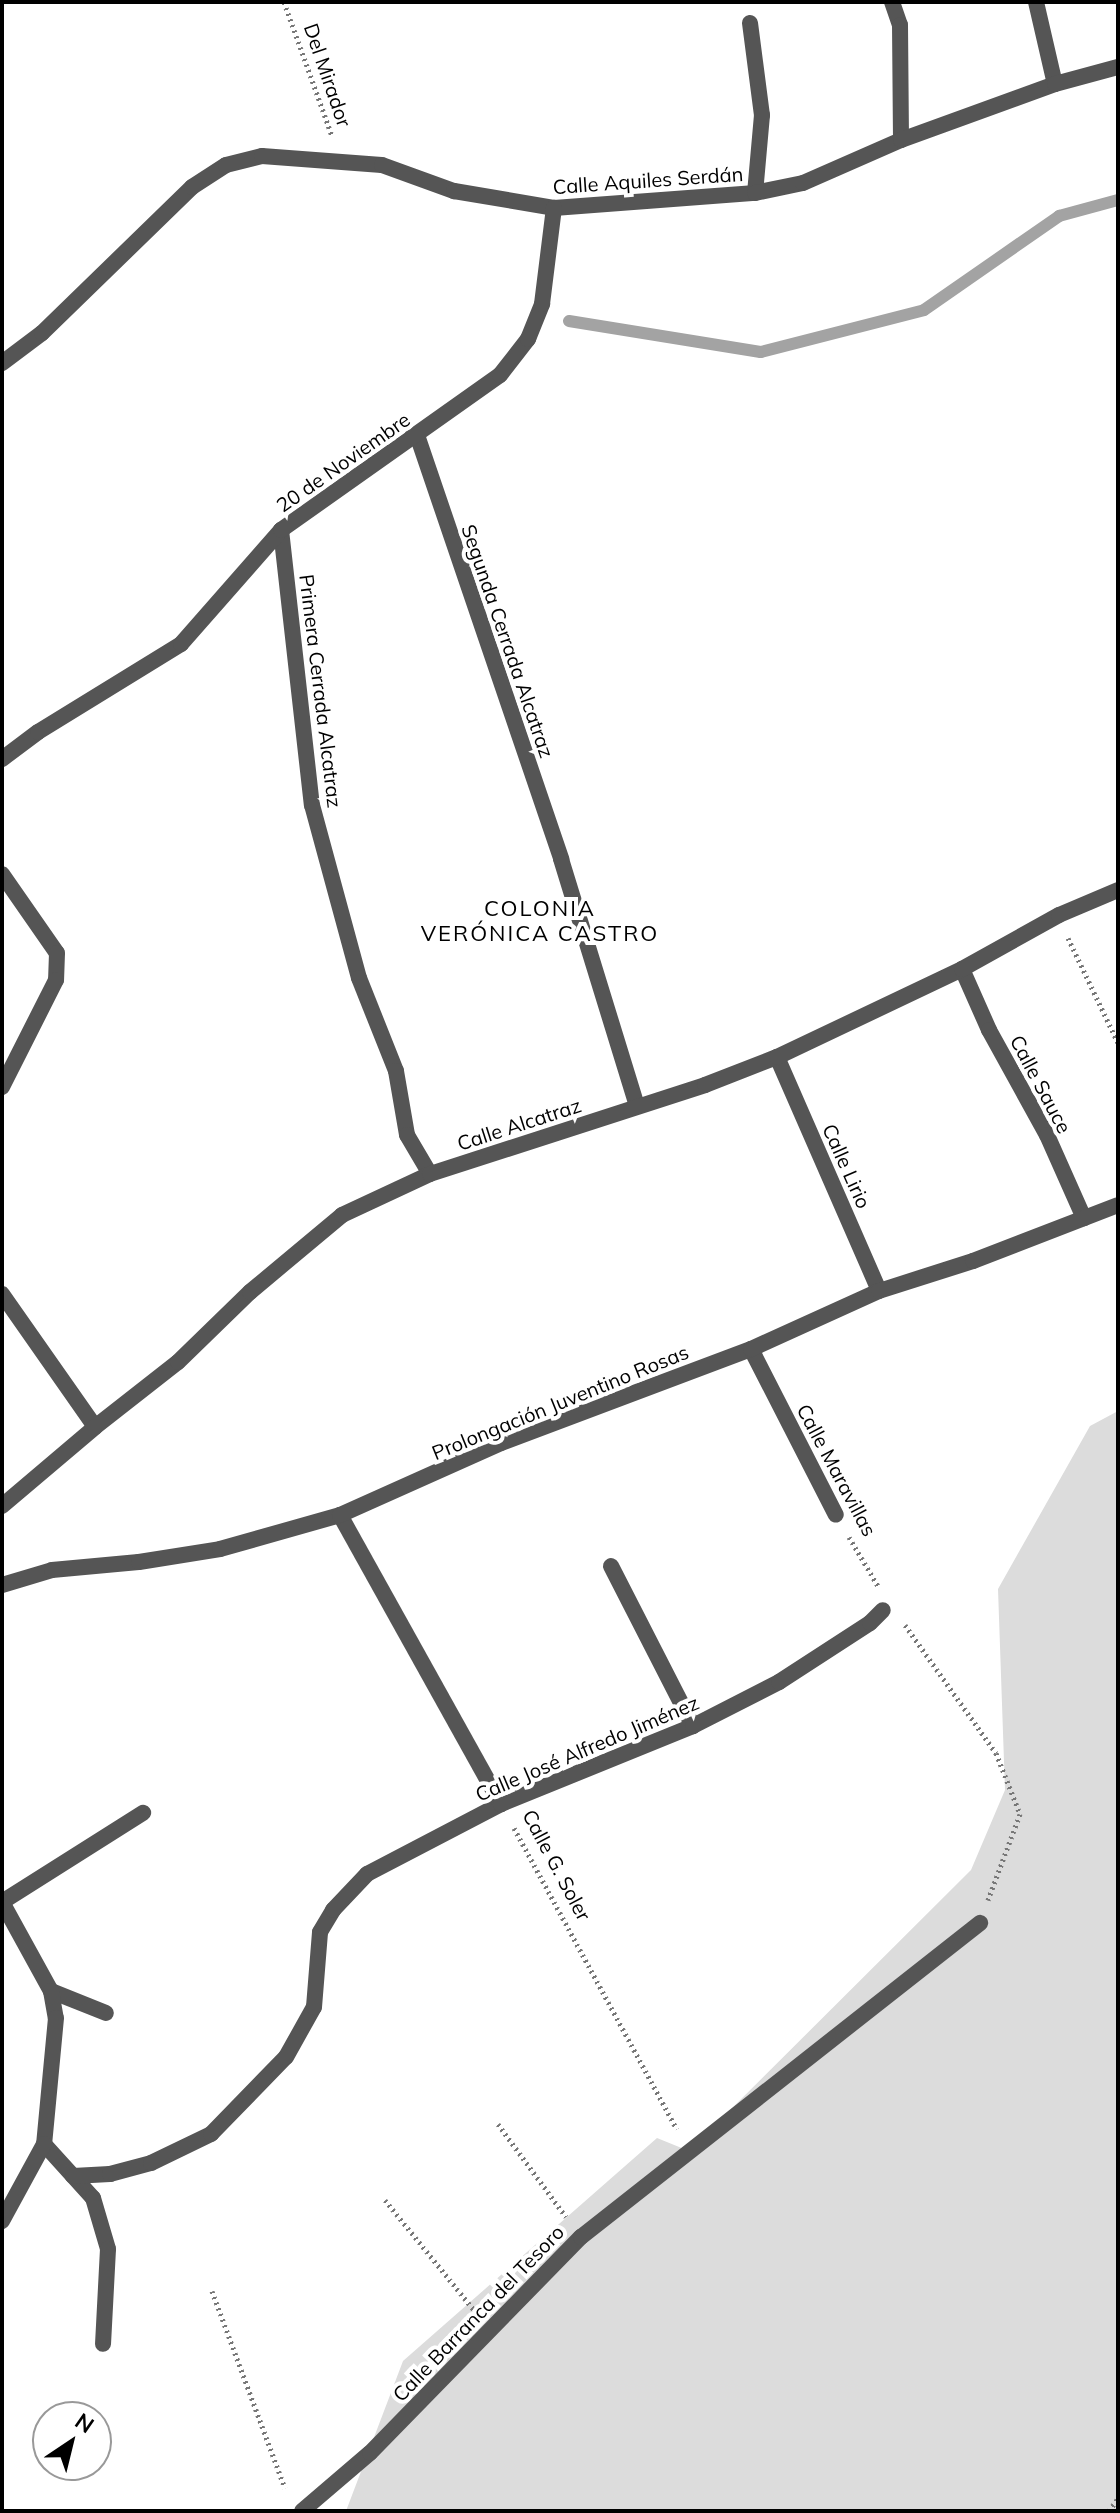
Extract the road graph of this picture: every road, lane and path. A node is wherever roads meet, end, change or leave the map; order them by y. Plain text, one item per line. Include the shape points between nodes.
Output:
1 (284, 2) edge
2 (892, 2) edge
3 (1036, 2) edge
4 (750, 23) dead end
5 (1118, 67) edge
6 (1055, 84) junction
7 (901, 140) junction
8 (340, 160) junction
9 (755, 193) junction
10 (554, 208) junction
11 (2, 363) edge
12 (417, 435) junction
13 (281, 530) junction
14 (2, 759) edge
15 (2, 874) edge
16 (1118, 890) edge
17 (1059, 915) junction
18 (962, 969) junction
19 (1118, 1043) edge
20 (777, 1057) junction
21 (2, 1087) edge
22 (637, 1106) junction
23 (430, 1174) junction
24 (1118, 1205) edge
25 (1084, 1218) junction
26 (879, 1291) junction
27 (2, 1294) edge
28 (751, 1349) junction
29 (95, 1427) junction
30 (2, 1506) edge
31 (340, 1515) junction
32 (836, 1515) joint
33 (611, 1566) dead end
34 (2, 1585) edge
35 (883, 1610) junction
36 (693, 1726) junction
37 (501, 1804) junction
38 (143, 1813) dead end
39 (2, 1902) edge
40 (980, 1923) joint
41 (51, 1991) junction
42 (106, 2013) dead end
43 (498, 2124) dead end
44 (44, 2144) junction
45 (688, 2151) junction
46 (73, 2176) junction
47 (385, 2200) dead end
48 (2, 2221) edge
49 (581, 2237) junction
50 (212, 2291) dead end
51 (489, 2328) junction
52 (103, 2344) dead end
53 (288, 2496) dead end
54 (1118, 2498) edge
55 (302, 2511) edge
56 (1109, 2511) edge

1 - 8 path, Del Mirador
2 - 7 street via 900,25
3 - 6 street
4 - 9 street via 762,115
5 - 6 street, Calle Aquiles Serdán
6 - 7 street, Calle Aquiles Serdán
7 - 9 street, Calle Aquiles Serdán via 803,183
8 - 10 street, Calle Aquiles Serdán via 382,165 454,191
8 - 11 street, Calle Aquiles Serdán via 262,156 226,165 192,187 42,333
9 - 10 street, Calle Aquiles Serdán
10 - 12 street, 20 de Noviembre via 542,304 528,339 500,375
12 - 13 street, 20 de Noviembre
12 - 22 street, Segunda Cerrada Alcatraz via 561,859
13 - 14 street, 20 de Noviembre via 181,644
13 - 23 street, Primera Cerrada Alcatraz via 312,805 359,978 396,1071 407,1135
15 - 21 street via 57,953 56,980
16 - 17 street, Calle Alcatraz
17 - 18 street, Calle Alcatraz
17 - 19 path
18 - 20 street, Calle Alcatraz
18 - 25 street, Calle Sauce
20 - 22 street, Calle Alcatraz
20 - 26 street, Calle Lirio
22 - 23 street, Calle Alcatraz
23 - 29 street, Calle Alcatraz via 342,1215 250,1292 178,1362
24 - 25 street, Prolongación Juventino Rosas
25 - 26 street, Prolongación Juventino Rosas
26 - 28 street, Prolongación Juventino Rosas
27 - 29 street
28 - 31 street, Prolongación Juventino Rosas via 501,1443
28 - 32 street, Calle Maravillas
29 - 30 street, Calle Alcatraz
31 - 34 street, Prolongación Juventino Rosas via 220,1549 52,1570
31 - 37 street, Calle G. Soler
32 - 35 path, Calle Maravillas via 885,1597
33 - 36 street
35 - 36 street, Calle José Alfredo Jiménez via 779,1682
35 - 40 path via 900,1618 996,1753 1020,1814
36 - 37 street, Calle José Alfredo Jiménez
37 - 45 path, Calle G. Soler
37 - 46 street, Calle José Alfredo Jiménez via 367,1874 333,1910 320,1932 314,2007 286,2057 211,2134 151,2163 110,2174
38 - 39 street
39 - 41 street
40 - 45 street, Calle Barranca del Tesoro
41 - 42 street
41 - 44 street via 56,2018
43 - 49 path
44 - 46 street
44 - 48 street
45 - 49 street, Calle Barranca del Tesoro
46 - 52 street via 93,2198 108,2249
47 - 51 path
49 - 51 street, Calle Barranca del Tesoro
50 - 53 path
51 - 55 street, Calle Barranca del Tesoro via 370,2453
54 - 56 path

